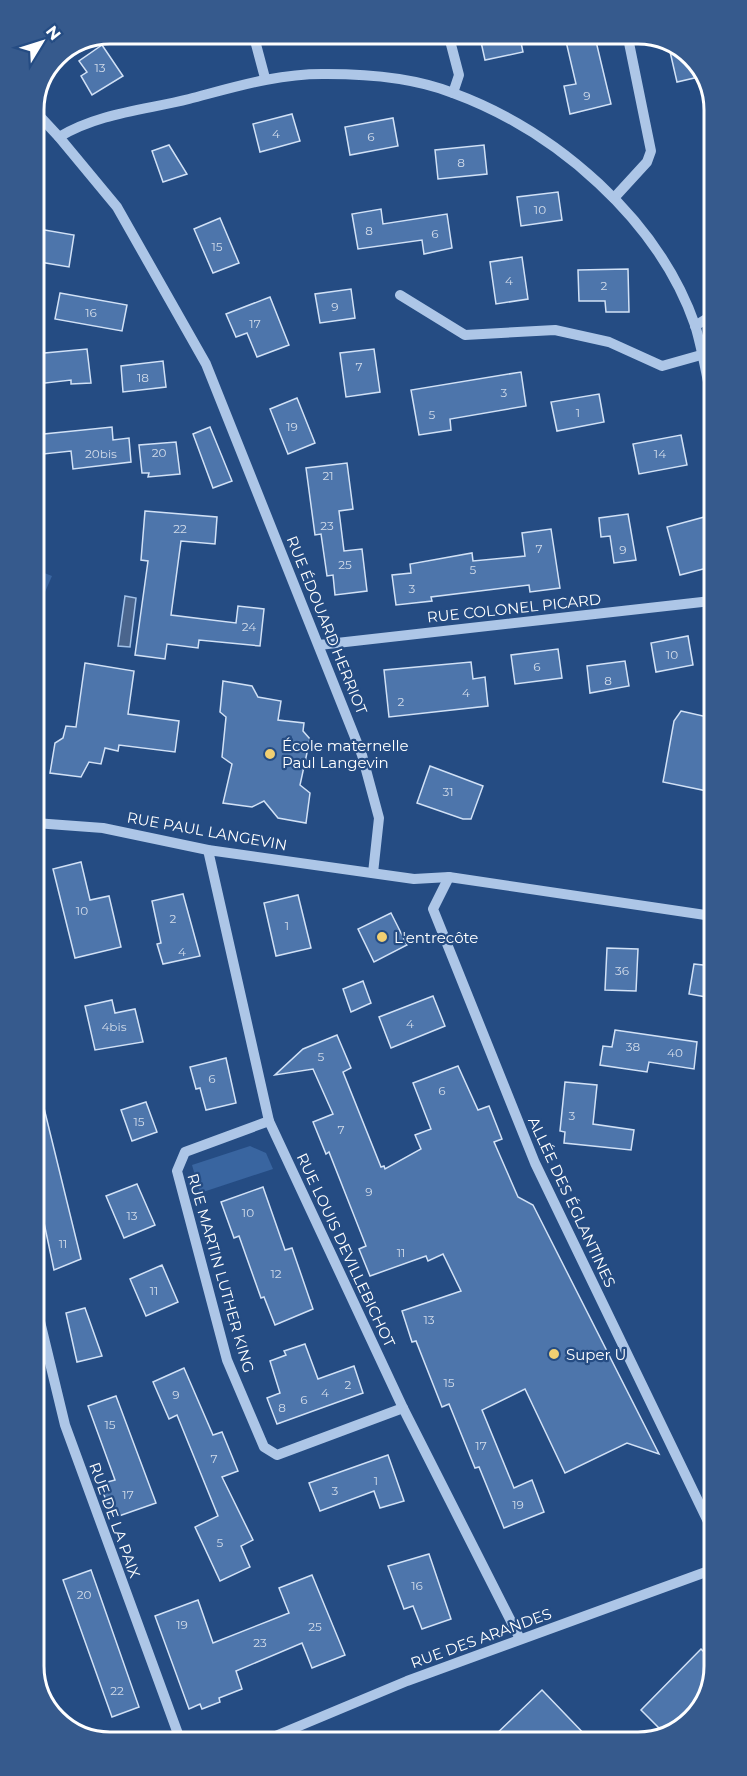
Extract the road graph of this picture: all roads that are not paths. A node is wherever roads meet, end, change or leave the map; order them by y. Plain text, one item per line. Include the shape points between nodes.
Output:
1 (256, 44) edge
2 (451, 44) edge
3 (629, 45) edge
4 (266, 78) junction
5 (453, 93) junction
6 (44, 121) edge
7 (59, 137) junction
8 (614, 198) junction
9 (400, 295) dead end
10 (704, 320) edge
11 (695, 326) junction
12 (702, 355) junction
13 (704, 364) edge
14 (704, 602) edge
15 (320, 645) junction
16 (44, 824) edge
17 (208, 849) junction
18 (373, 873) junction
19 (449, 877) junction
20 (704, 915) edge
21 (269, 1121) junction
22 (44, 1339) edge
23 (403, 1408) junction
24 (704, 1513) edge
25 (704, 1573) edge
26 (520, 1640) junction
27 (177, 1732) edge
28 (285, 1732) edge

1 - 4 street
2 - 5 street via 459,75
3 - 8 street via 651,152 640,172
4 - 5 street via 364,76 423,84
4 - 7 street via 91,120
5 - 8 street via 542,138
6 - 7 street, RUE ÉDOUARD HERRIOT
7 - 15 street, RUE ÉDOUARD HERRIOT via 117,207 206,364
8 - 11 street via 665,266
9 - 12 street via 465,335 555,330 609,342 662,366
10 - 11 street
11 - 12 street
12 - 13 street
14 - 15 street, RUE COLONEL PICARD
15 - 18 street, RUE ÉDOUARD HERRIOT via 373,789 379,818
16 - 17 street, RUE PAUL LANGEVIN via 103,828
17 - 18 street, RUE PAUL LANGEVIN
17 - 21 street, RUE LOUIS DEVILLEBICHOT
18 - 19 street via 414,879
19 - 20 street
19 - 24 street, ALLÉE DES ÉGLANTINES via 433,909 466,992 535,1163
21 - 23 street, RUE LOUIS DEVILLEBICHOT
21 - 23 street, RUE MARTIN LUTHER KING via 185,1152 177,1171 227,1360 264,1447 277,1455
22 - 27 street, RUE DE LA PAIX via 64,1425
23 - 26 street, RUE LOUIS DEVILLEBICHOT
25 - 26 street, RUE DES ARANDES
26 - 28 street, RUE DES ARANDES via 407,1681

